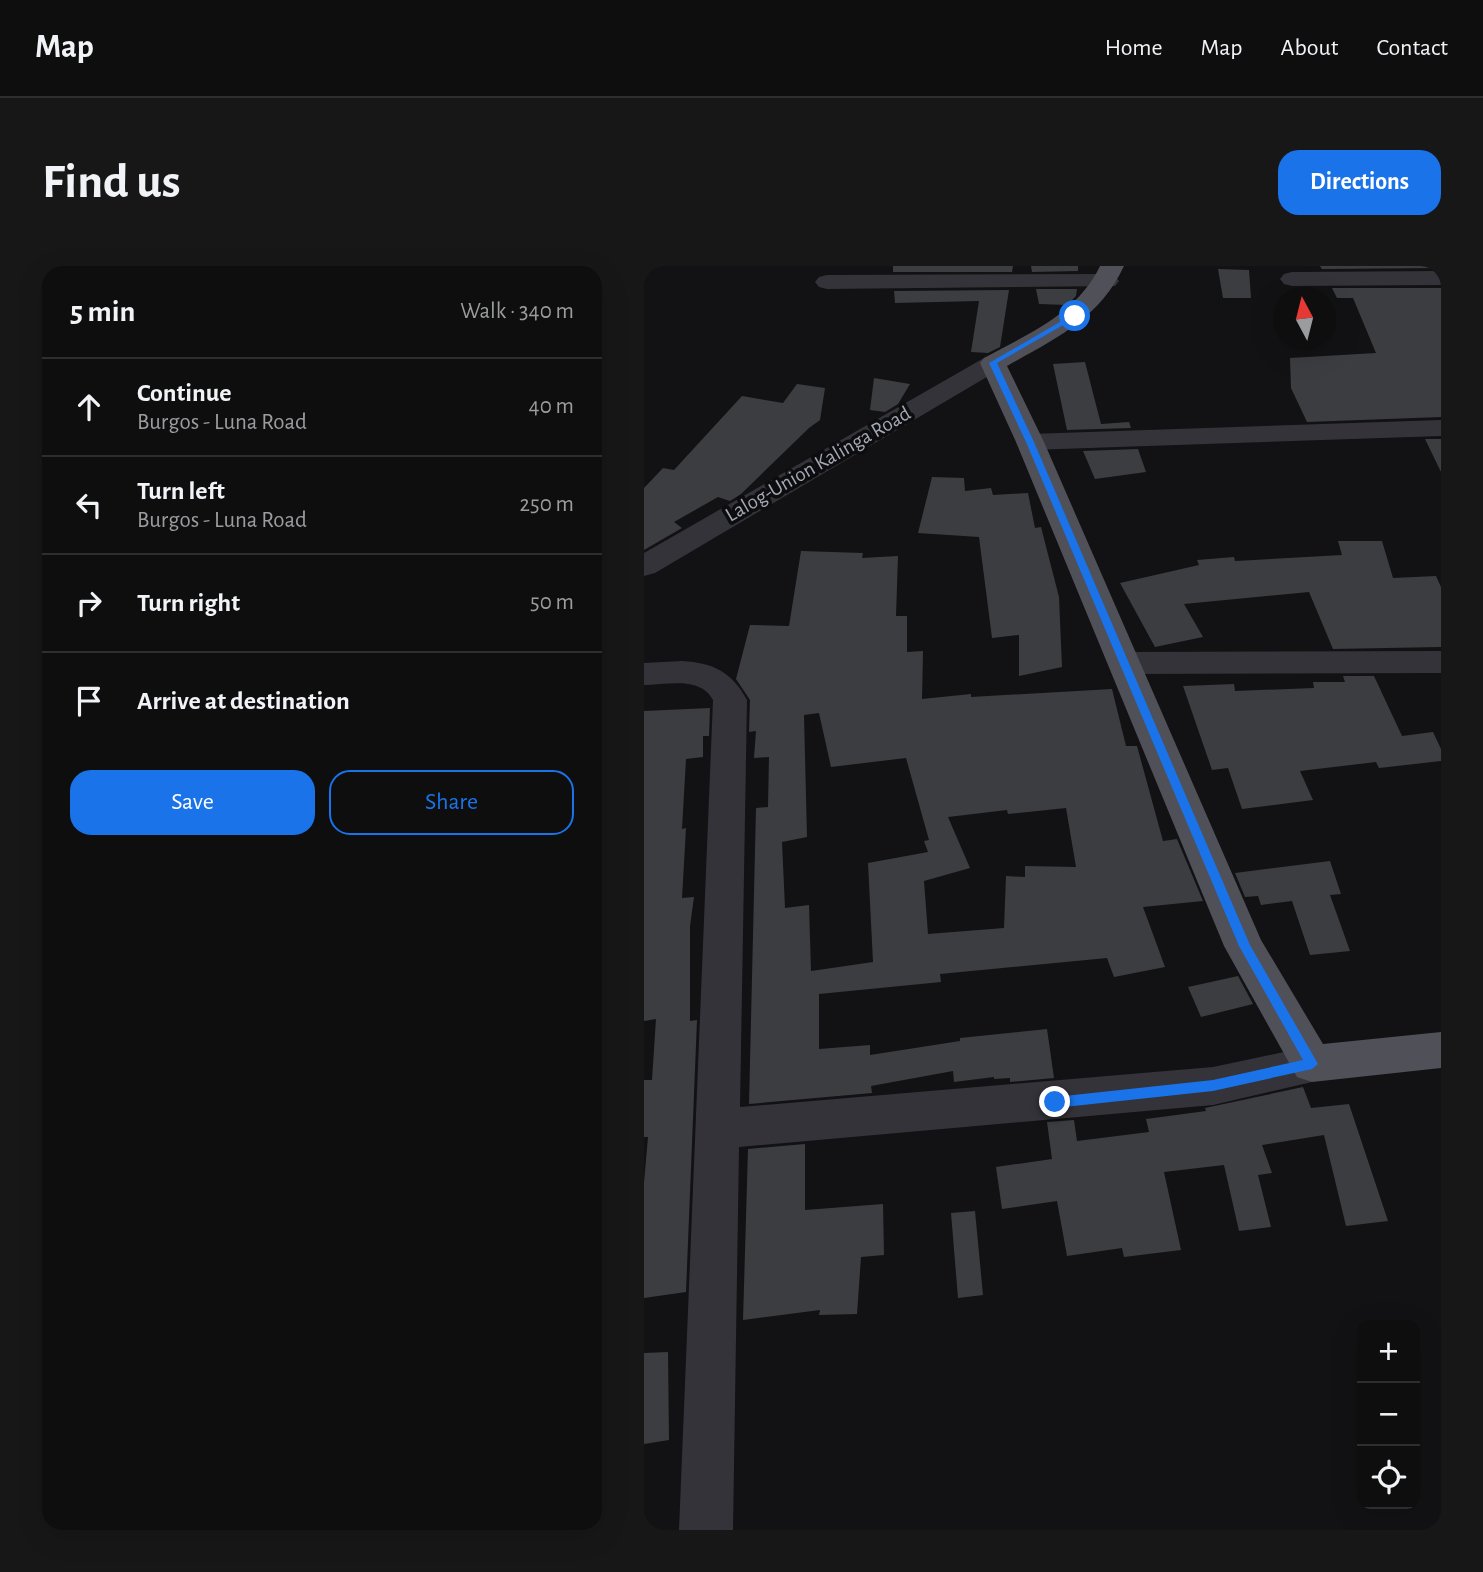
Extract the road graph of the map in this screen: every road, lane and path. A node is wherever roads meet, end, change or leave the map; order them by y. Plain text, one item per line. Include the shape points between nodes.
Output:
1 (1109, 273) edge
2 (1441, 278) edge
3 (1292, 279) dead end
4 (827, 282) dead end
5 (993, 363) junction
6 (1441, 428) edge
7 (1030, 442) junction
8 (644, 566) edge
9 (1441, 662) edge
10 (1125, 663) junction
11 (644, 674) edge
12 (1441, 1050) edge
13 (1312, 1064) junction
14 (718, 1129) junction
15 (706, 1530) edge

1 - 4 street
1 - 5 main road via 1094,300 1075,316
2 - 3 street
5 - 7 main road
5 - 8 street, Lalog-Union Kalinga Road
6 - 7 street
7 - 10 main road
9 - 10 street
10 - 13 main road via 1244,946
11 - 14 street via 717,678 730,700
12 - 13 main road
13 - 14 street via 1213,1086
14 - 15 street

